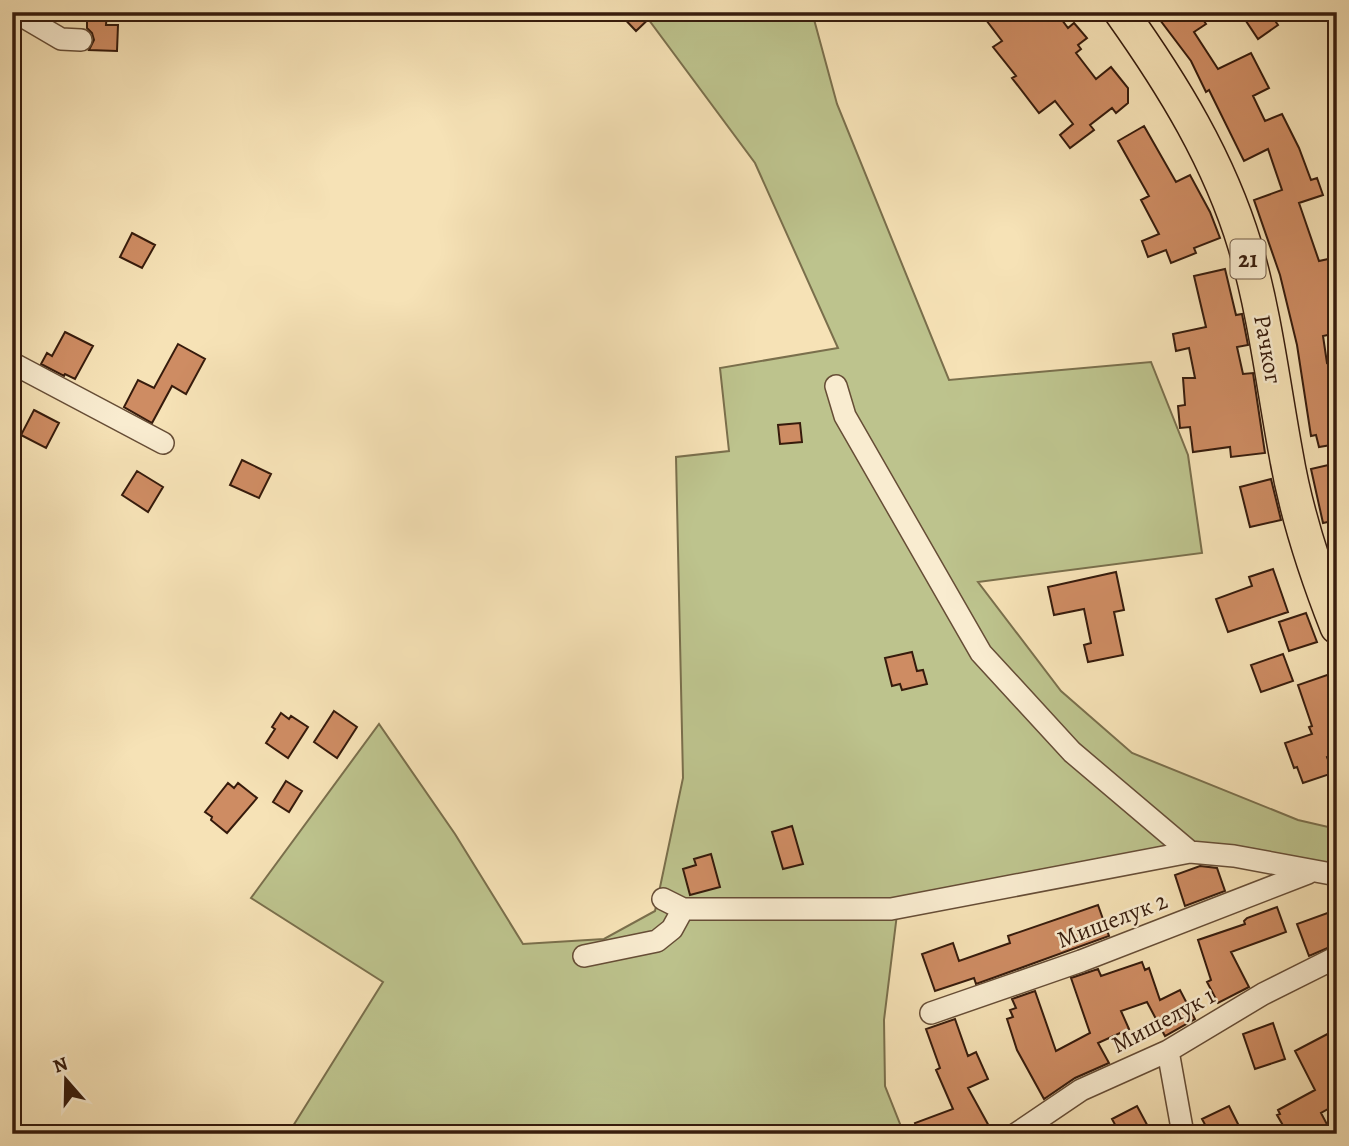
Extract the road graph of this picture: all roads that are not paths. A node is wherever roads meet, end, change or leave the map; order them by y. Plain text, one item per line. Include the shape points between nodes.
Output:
1 (15, 12) edge
2 (1121, 12) edge
3 (81, 40) dead end
4 (12, 363) edge
5 (836, 386) dead end
6 (163, 443) dead end
7 (1337, 627) edge
8 (1190, 852) junction
9 (1310, 872) junction
10 (1337, 875) edge
11 (663, 900) dead end
12 (683, 909) junction
13 (584, 956) dead end
14 (1337, 957) edge
15 (931, 1013) dead end
16 (1168, 1051) junction
17 (1016, 1134) edge
18 (1183, 1134) edge

1 - 3 street via 61,39
2 - 7 main road, Рачког / 21 via 1185,107 1231,205 1257,290 1293,492
4 - 6 street
5 - 8 street via 845,416 981,653 1072,752
8 - 9 street
8 - 12 street via 891,909
9 - 10 street
9 - 15 street, Мишелук 2 via 1081,961
11 - 12 street
12 - 13 street via 672,929 657,941
14 - 16 street, Мишелук 1
16 - 17 street, Мишелук 1 via 1081,1090
16 - 18 street

